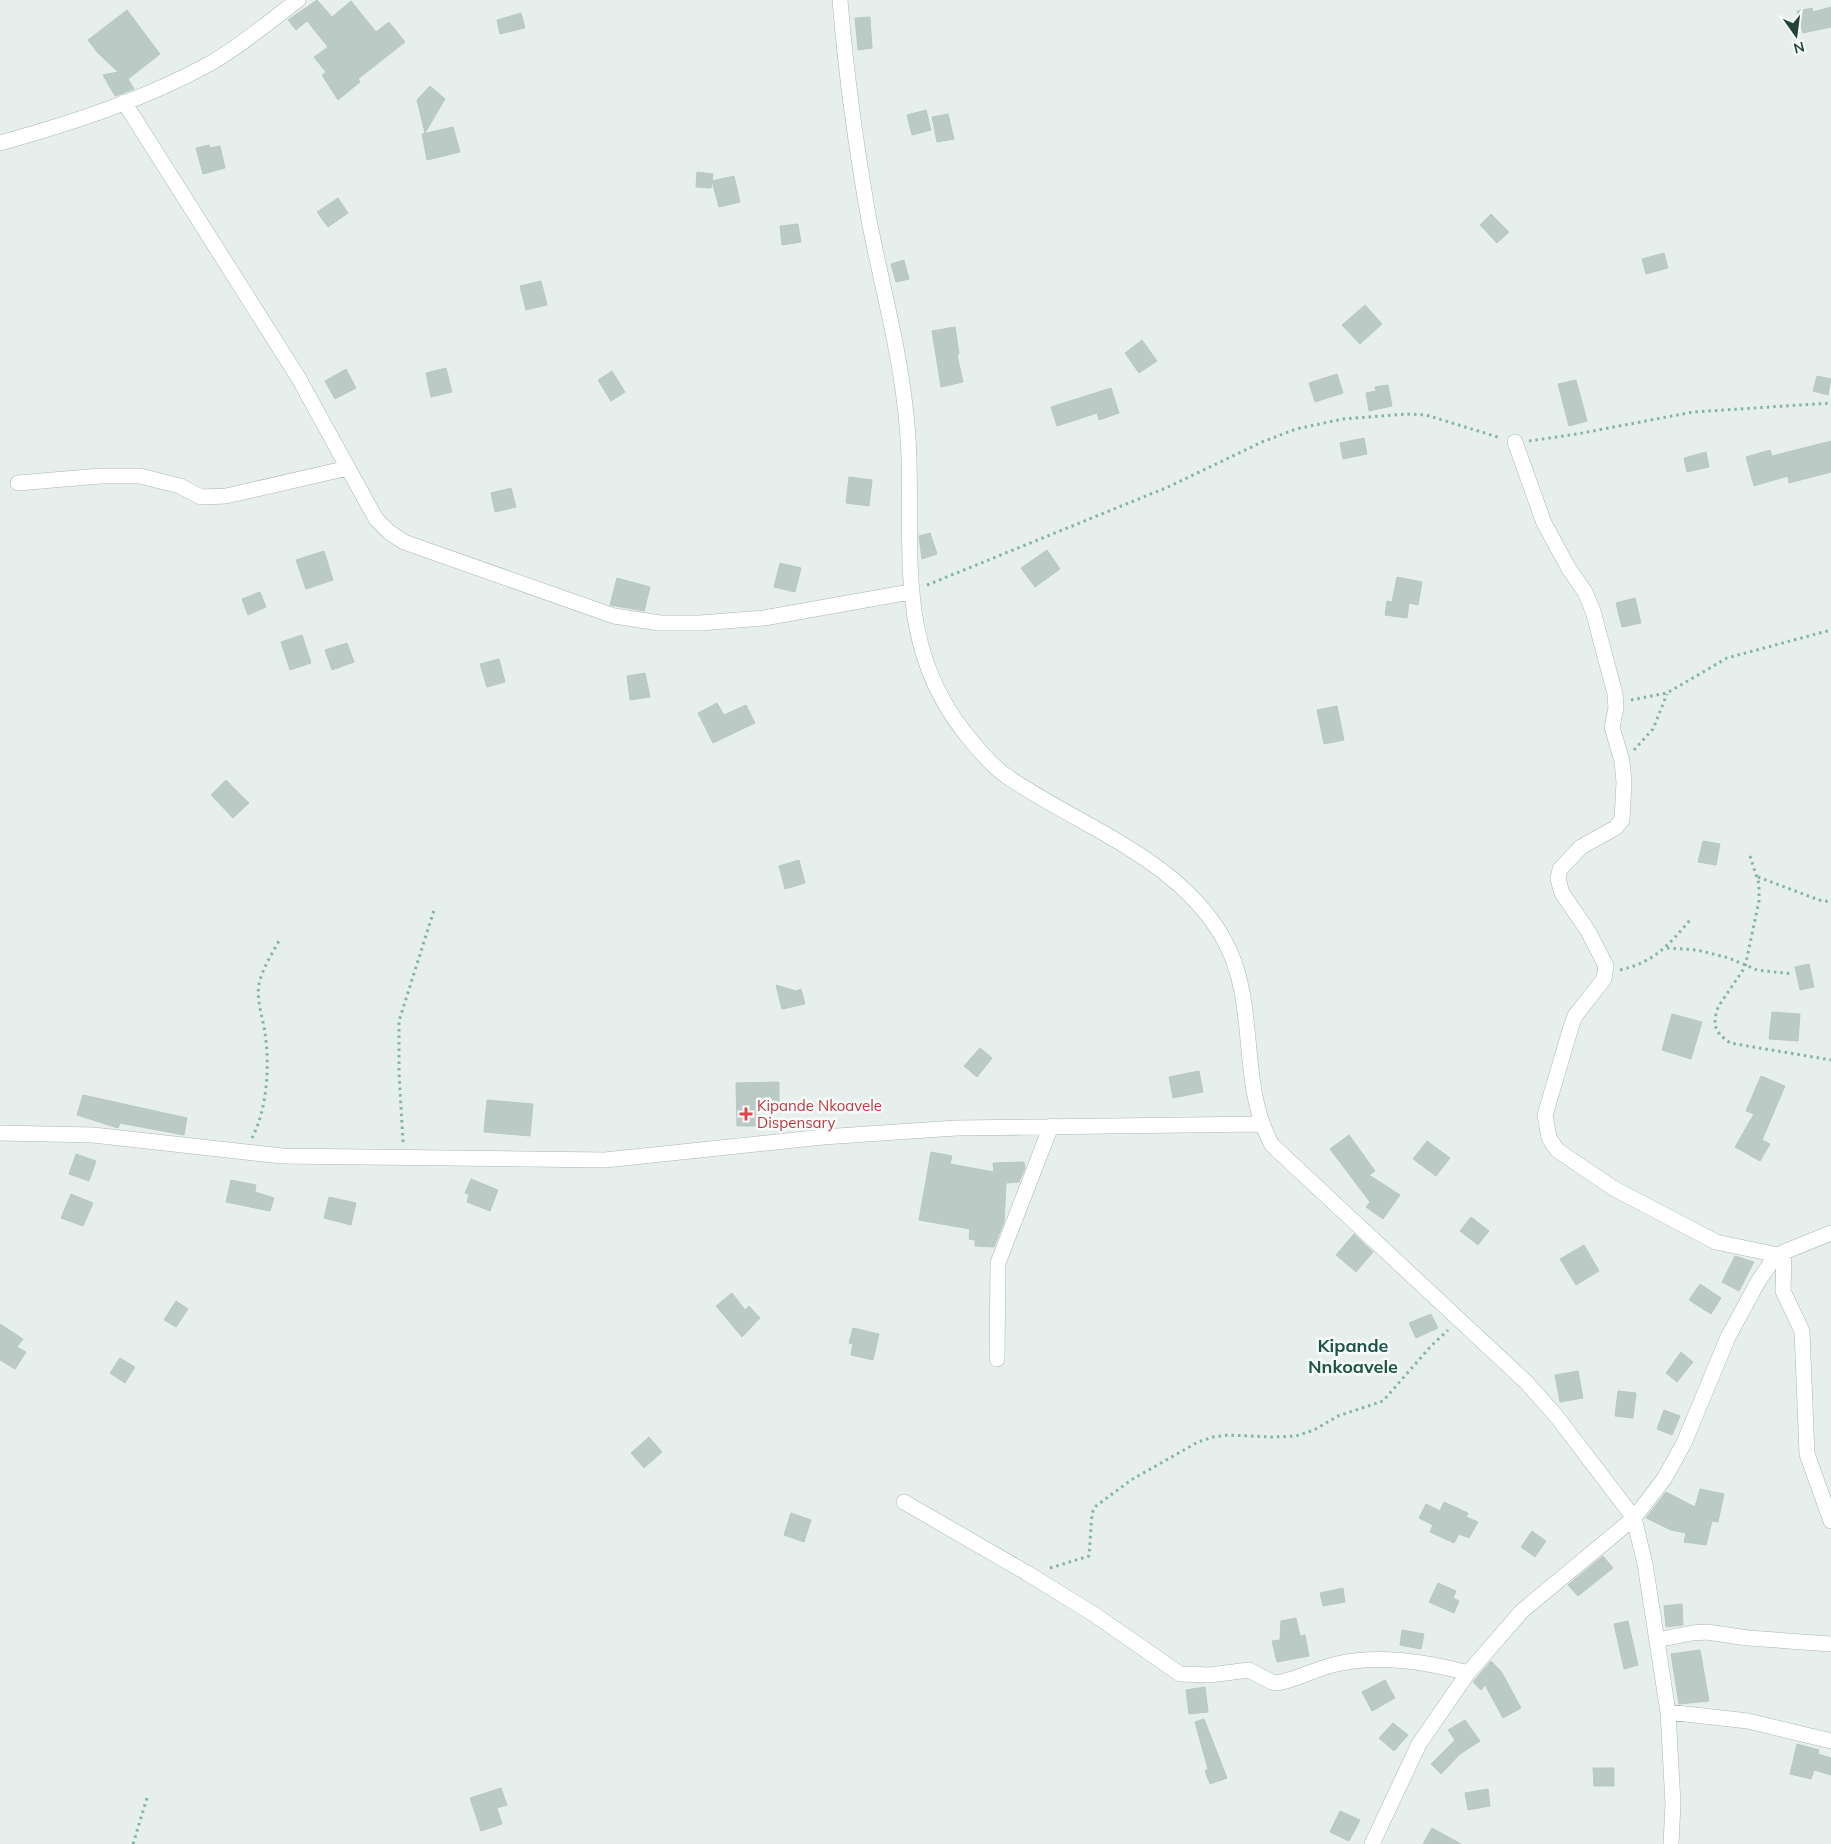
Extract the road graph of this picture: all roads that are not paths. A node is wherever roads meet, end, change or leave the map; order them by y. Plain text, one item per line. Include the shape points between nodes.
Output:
1 (298, 0) edge
2 (840, 0) edge
3 (124, 102) junction
4 (0, 143) edge
5 (1515, 442) road end
6 (348, 468) junction
7 (18, 483) dead end
8 (910, 592) junction
9 (1261, 1124) junction
10 (1052, 1126) junction
11 (0, 1134) edge
12 (1831, 1235) edge
13 (1831, 1242) edge
14 (1781, 1254) junction
15 (997, 1360) dead end
16 (904, 1502) dead end
17 (1634, 1518) junction
18 (1831, 1521) edge
19 (1657, 1640) junction
20 (1831, 1644) edge
21 (1468, 1673) junction
22 (1668, 1712) junction
23 (1831, 1741) edge
24 (1372, 1844) edge
25 (1671, 1844) edge

1 - 3 street via 212,62
2 - 8 street via 852,120 906,409
3 - 4 street via 48,130
3 - 6 street via 298,377
5 - 14 street via 1544,524 1593,610 1616,700 1612,728 1622,761 1624,782 1622,820 1615,828 1574,853 1560,869 1558,879 1562,893 1588,931 1607,972 1575,1016 1571,1027 1546,1108 1549,1138 1557,1150 1577,1166 1716,1242
6 - 7 street via 211,498 201,497 162,480 140,476
6 - 8 street via 376,519 404,542 614,616 700,623 834,607
8 - 9 street via 930,678 946,710 974,744 1003,774 1152,865 1191,896 1222,936 1236,965 1243,994
9 - 10 street
9 - 17 street via 1272,1145 1288,1162 1330,1197 1526,1382 1557,1417
10 - 11 street via 956,1128 824,1137 605,1160 282,1156 93,1135
10 - 15 street via 998,1263
12 - 13 street
12 - 14 street
14 - 17 street via 1759,1280 1728,1336 1675,1463
14 - 18 street via 1783,1291 1802,1331 1807,1454
16 - 21 street via 1028,1573 1180,1674 1202,1676 1249,1670 1278,1683 1315,1669 1365,1660 1403,1661
17 - 19 street
17 - 21 street via 1522,1611
19 - 20 street via 1707,1632
19 - 22 street
21 - 24 street via 1419,1744
22 - 23 street via 1748,1722
22 - 25 street via 1673,1804

